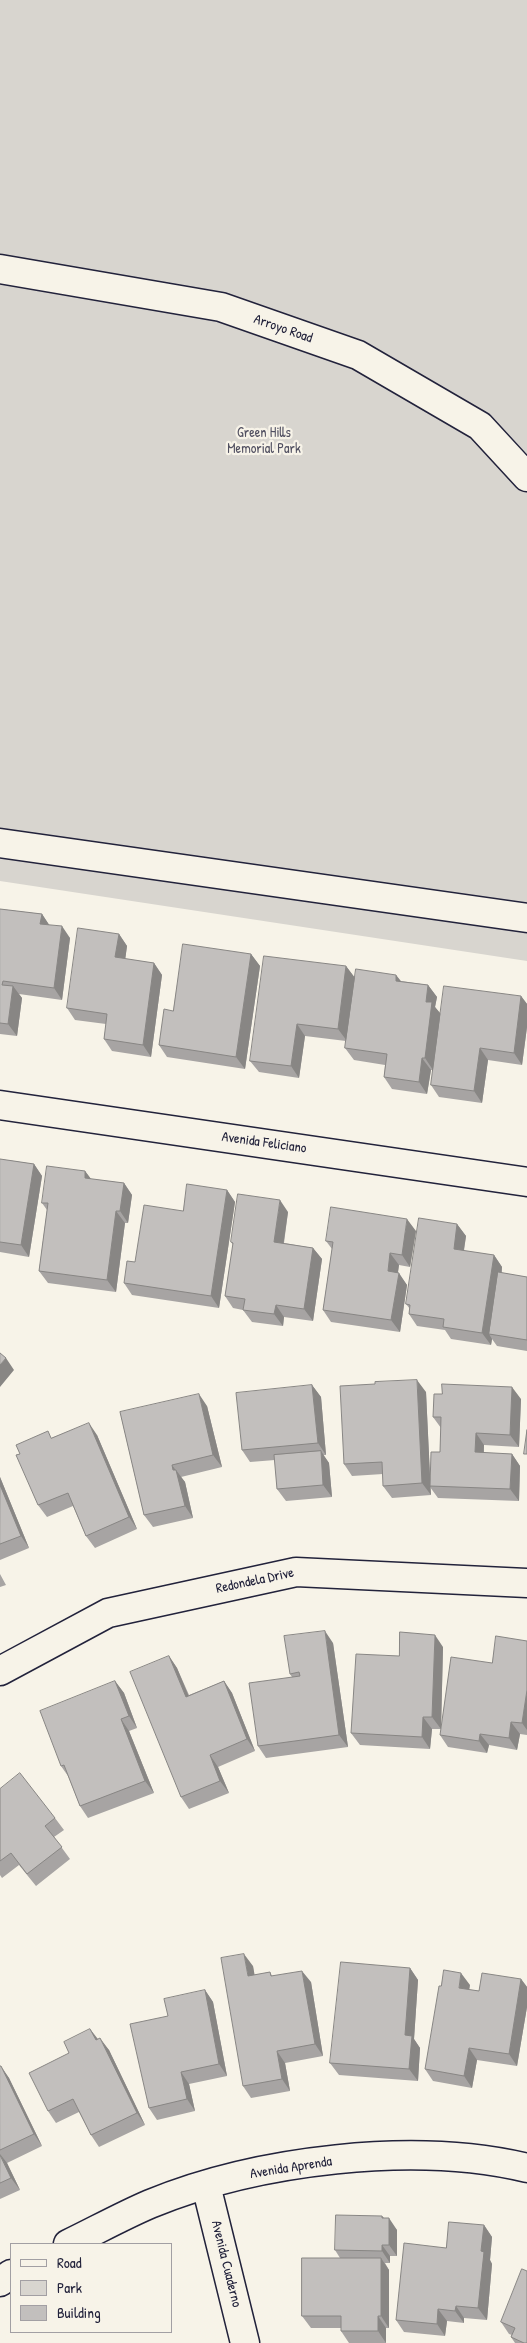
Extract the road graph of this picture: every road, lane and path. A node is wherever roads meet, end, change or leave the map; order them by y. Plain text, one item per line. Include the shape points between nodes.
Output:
1 (0, 269) edge
2 (527, 477) edge
3 (0, 843) edge
4 (527, 918) edge
5 (0, 1105) edge
6 (527, 1182) edge
7 (527, 1583) edge
8 (0, 1671) edge
9 (527, 2168) edge
10 (206, 2185) junction
11 (70, 2243) edge
12 (245, 2343) edge

1 - 2 street, Arroyo Road via 221,307 358,356 480,426
3 - 4 street
5 - 6 street, Avenida Feliciano
7 - 8 street, Redondela Drive via 296,1572 108,1613
9 - 10 street, Avenida Aprenda via 445,2156 379,2155 261,2170
10 - 11 street, Avenida Aprenda via 150,2204
10 - 12 street, Avenida Cuaderno

